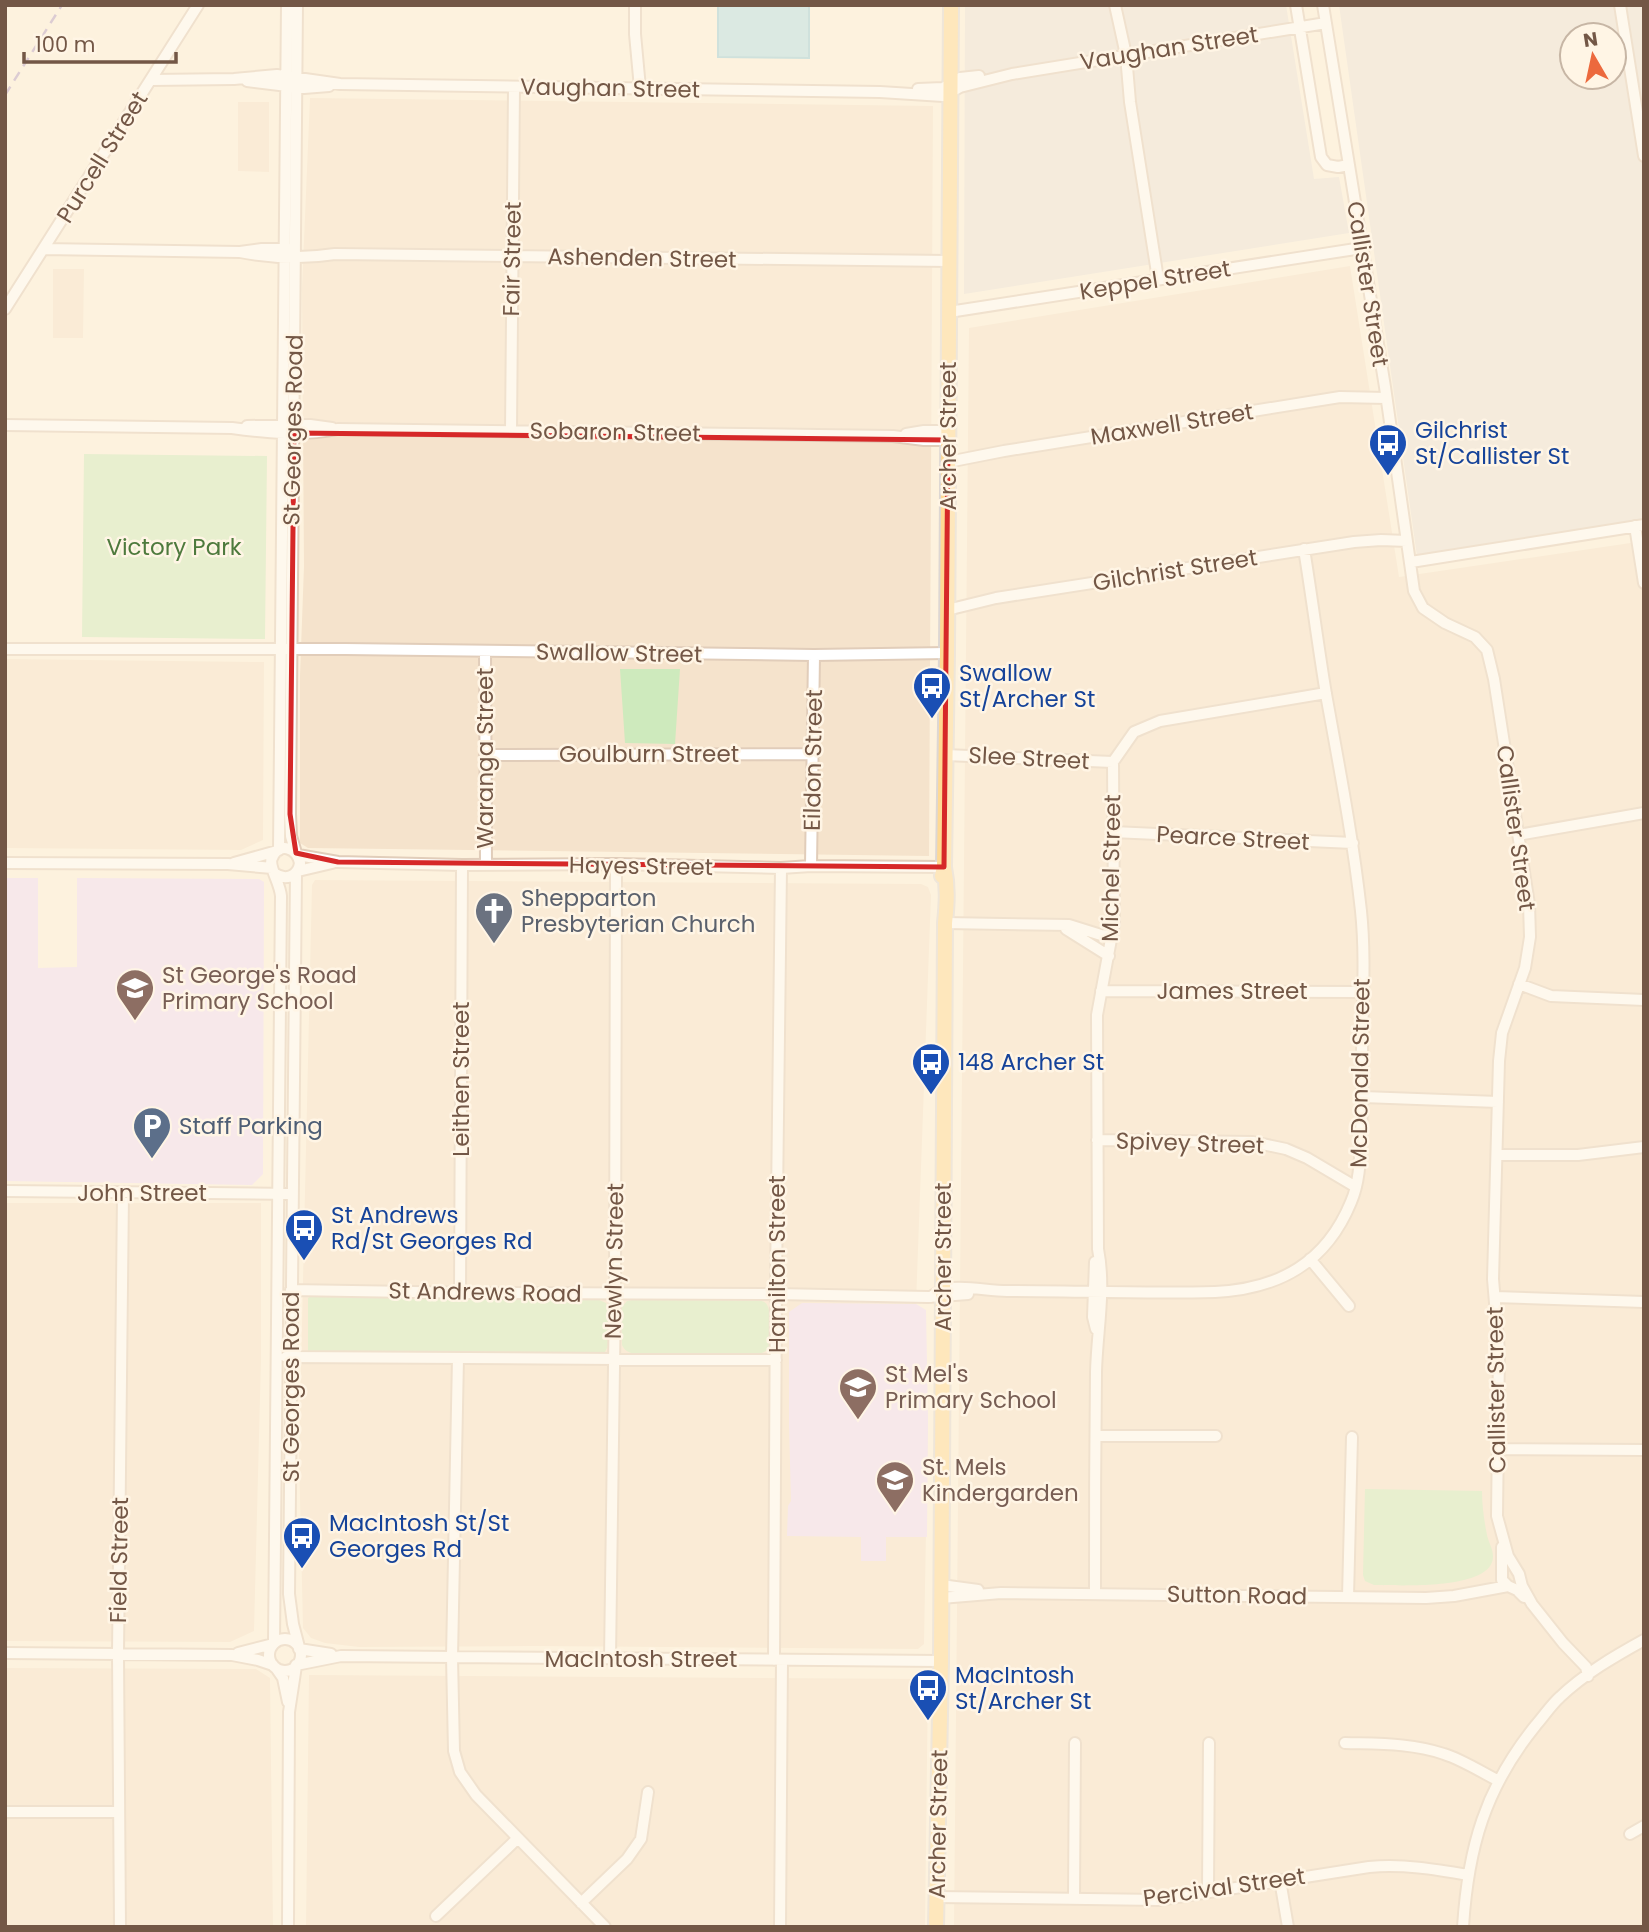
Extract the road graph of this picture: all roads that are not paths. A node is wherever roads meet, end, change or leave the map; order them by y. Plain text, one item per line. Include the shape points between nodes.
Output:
1 (198, 5) edge
2 (287, 5) edge
3 (297, 5) edge
4 (635, 5) edge
5 (951, 5) edge
6 (1115, 5) edge
7 (1296, 5) edge
8 (1323, 5) edge
9 (1620, 5) edge
10 (1326, 23) junction
11 (1300, 27) junction
12 (1123, 55) junction
13 (151, 80) junction
14 (291, 82) junction
15 (514, 87) junction
16 (634, 88) junction
17 (950, 88) junction
18 (1644, 156) edge
19 (1349, 165) junction
20 (1362, 248) junction
21 (43, 250) junction
22 (289, 253) junction
23 (512, 256) junction
24 (949, 261) junction
25 (1158, 279) junction
26 (5, 309) edge
27 (948, 312) junction
28 (1386, 393) junction
29 (5, 425) edge
30 (288, 429) junction
31 (511, 431) junction
32 (948, 446) junction
33 (1639, 525) edge
34 (1406, 536) junction
35 (1304, 550) junction
36 (1411, 562) junction
37 (1644, 583) edge
38 (947, 604) junction
39 (5, 649) edge
40 (286, 650) junction
41 (485, 651) junction
42 (947, 653) junction
43 (814, 655) junction
44 (1326, 693) junction
45 (814, 754) junction
46 (485, 755) junction
47 (944, 755) junction
48 (1113, 762) junction
49 (1644, 813) edge
50 (285, 817) junction
51 (1113, 832) junction
52 (1518, 835) junction
53 (1353, 843) junction
54 (278, 850) junction
55 (297, 854) junction
56 (338, 862) junction
57 (5, 863) edge
58 (228, 864) junction
59 (616, 864) junction
60 (463, 865) junction
61 (486, 865) junction
62 (811, 866) junction
63 (944, 867) junction
64 (781, 868) junction
65 (273, 871) junction
66 (297, 872) junction
67 (281, 904) junction
68 (295, 904) junction
69 (945, 923) junction
70 (1058, 924) junction
71 (1112, 936) junction
72 (281, 937) junction
73 (295, 937) junction
74 (1109, 957) junction
75 (1519, 984) junction
76 (1101, 990) junction
77 (1364, 992) junction
78 (1644, 1000) edge
79 (279, 1031) junction
80 (294, 1031) junction
81 (1363, 1097) junction
82 (1498, 1102) junction
83 (1097, 1140) junction
84 (1644, 1147) edge
85 (1497, 1155) junction
86 (1356, 1187) junction
87 (5, 1192) edge
88 (123, 1193) junction
89 (278, 1194) junction
90 (293, 1194) junction
91 (1310, 1259) junction
92 (277, 1277) junction
93 (291, 1277) junction
94 (291, 1290) junction
95 (1097, 1291) junction
96 (460, 1293) junction
97 (615, 1293) junction
98 (776, 1294) junction
99 (938, 1294) junction
100 (1495, 1297) junction
101 (1644, 1301) edge
102 (1349, 1306) dead end
103 (276, 1357) junction
104 (291, 1357) junction
105 (458, 1358) junction
106 (613, 1359) junction
107 (776, 1360) junction
108 (1096, 1436) junction
109 (1216, 1436) dead end
110 (1352, 1437) dead end
111 (1498, 1449) junction
112 (1644, 1450) edge
113 (275, 1515) junction
114 (289, 1515) junction
115 (1501, 1530) junction
116 (1503, 1573) junction
117 (1514, 1581) junction
118 (941, 1592) junction
119 (1472, 1592) junction
120 (1095, 1593) junction
121 (1348, 1597) junction
122 (1644, 1640) edge
123 (273, 1644) junction
124 (299, 1648) junction
125 (5, 1653) edge
126 (118, 1654) junction
127 (232, 1655) junction
128 (341, 1656) junction
129 (452, 1657) junction
130 (610, 1659) junction
131 (778, 1660) junction
132 (941, 1661) junction
133 (296, 1665) junction
134 (273, 1666) junction
135 (1588, 1676) junction
136 (289, 1712) junction
137 (1075, 1743) dead end
138 (1209, 1743) dead end
139 (1345, 1743) dead end
140 (1499, 1782) junction
141 (648, 1793) dead end
142 (5, 1812) edge
143 (118, 1812) junction
144 (1644, 1826) edge
145 (1630, 1834) dead end
146 (518, 1838) junction
147 (1468, 1875) junction
148 (1280, 1880) junction
149 (1208, 1891) junction
150 (936, 1897) junction
151 (1074, 1899) junction
152 (581, 1903) junction
153 (436, 1916) dead end
154 (120, 1927) edge
155 (288, 1927) edge
156 (605, 1927) edge
157 (780, 1927) edge
158 (936, 1927) edge
159 (1288, 1927) edge
160 (1463, 1927) edge

1 - 13 street, Purcell Street
2 - 14 street, St Georges Road
3 - 14 street, St Georges Road
4 - 16 street
5 - 17 main road, Archer Street
6 - 12 street
7 - 11 street
8 - 10 street, Callister Street
9 - 18 street
10 - 11 street, Vaughan Street
10 - 19 street, Callister Street
11 - 12 street, Vaughan Street
11 - 19 street via 1321,157 1327,165
12 - 17 street, Vaughan Street
12 - 25 street
13 - 14 street, Vaughan Street
13 - 21 street, Purcell Street
14 - 15 street, Vaughan Street
14 - 22 street, St Georges Road
15 - 16 street, Vaughan Street
15 - 23 street, Fair Street
16 - 17 street, Vaughan Street via 943,96
17 - 24 main road, Archer Street
19 - 20 street, Callister Street
20 - 25 street, Keppel Street
20 - 28 street, Callister Street
21 - 22 street, Ashenden Street via 262,249
21 - 26 street, Purcell Street
22 - 23 street, Ashenden Street via 317,257
22 - 30 street, St Georges Road
23 - 24 street, Ashenden Street
23 - 31 street, Fair Street
24 - 27 main road, Archer Street
25 - 27 street, Keppel Street
27 - 32 main road, Archer Street
28 - 32 street, Maxwell Street via 1352,393 1004,451
28 - 34 street, Callister Street
29 - 30 street, Sobaron Street
30 - 31 street, Sobaron Street via 316,433 338,429
30 - 40 street, St Georges Road
31 - 32 street, Sobaron Street via 893,436
32 - 38 main road, Archer Street
33 - 36 street
33 - 37 street
34 - 35 street, Gilchrist Street via 1367,537
34 - 36 street, Callister Street
35 - 38 street, Gilchrist Street
35 - 44 street, McDonald Street
36 - 52 street, Callister Street via 1414,591 1423,608 1475,637 1487,650
38 - 42 main road, Archer Street
39 - 40 street, Swallow Street
40 - 41 street, Swallow Street
40 - 50 street, St Georges Road
41 - 43 street, Swallow Street
41 - 46 street, Waranga Street
42 - 43 street, Swallow Street
42 - 47 main road, Archer Street
43 - 45 street, Eildon Street
44 - 48 street, Michel Street via 1160,721 1134,732
44 - 53 street, McDonald Street
45 - 46 street, Goulburn Street
45 - 62 street, Eildon Street
46 - 61 street, Waranga Street
47 - 48 street, Slee Street
47 - 63 main road, Archer Street
48 - 51 street, Michel Street
49 - 52 street
50 - 54 street, St Georges Road
50 - 55 street, St Georges Road
51 - 53 street, Pearce Street
51 - 71 street, Michel Street
52 - 75 street, Callister Street via 1530,937
53 - 77 street, McDonald Street
54 - 55 street via 288,848
54 - 58 street
54 - 65 street via 271,859
55 - 56 street, Hayes Street
55 - 66 street
56 - 60 street, Hayes Street
56 - 66 street, Hayes Street
57 - 58 street
58 - 65 street
59 - 61 street, Hayes Street
59 - 64 street, Hayes Street
59 - 97 street, Newlyn Street
60 - 61 street, Hayes Street
60 - 96 street, Leithen Street
62 - 63 street, Hayes Street
62 - 64 street, Hayes Street
63 - 69 main road, Archer Street via 948,893
64 - 98 street, Hamilton Street
65 - 66 street via 288,878
65 - 67 street, St Georges Road
66 - 68 street, St Georges Road
67 - 68 street
67 - 72 street, St Georges Road
68 - 73 street, St Georges Road
69 - 70 street
69 - 99 main road, Archer Street
70 - 71 street
70 - 74 street
71 - 74 street, Michel Street
72 - 73 street
72 - 79 street, St Georges Road
73 - 80 street, St Georges Road
74 - 76 street, Michel Street
75 - 78 street via 1551,996
75 - 82 street, Callister Street via 1502,1033
76 - 77 street, James Street
76 - 83 street, Michel Street
77 - 81 street, McDonald Street
79 - 80 street
79 - 89 street, St Georges Road
80 - 90 street, St Georges Road
81 - 82 street
81 - 86 street, McDonald Street
82 - 85 street, Callister Street
83 - 86 street, Spivey Street via 1252,1142 1307,1158
83 - 95 street, Michel Street via 1101,1266
84 - 85 street via 1578,1155
85 - 100 street, Callister Street
86 - 91 street, McDonald Street via 1334,1234
87 - 88 street, John Street
88 - 89 street, John Street
88 - 126 street, Field Street
89 - 90 street, John Street
89 - 92 street, St Georges Road
90 - 93 street, St Georges Road
91 - 95 street, McDonald Street via 1270,1283 1248,1289
91 - 102 street
92 - 93 street
92 - 103 street, St Georges Road
93 - 94 street, St Georges Road
94 - 96 street, St Andrews Road
94 - 104 street, St Georges Road
95 - 99 street, McDonald Street
95 - 108 street, Michel Street via 1101,1317
96 - 97 street, St Andrews Road
97 - 98 street, St Andrews Road
97 - 106 street, Newlyn Street
98 - 99 street, St Andrews Road
98 - 107 street, Hamilton Street
99 - 118 main road, Archer Street
100 - 101 street
100 - 111 street, Callister Street
103 - 104 street
103 - 113 street, St Georges Road
104 - 105 street
104 - 114 street, St Georges Road
105 - 106 street
105 - 129 street
106 - 107 street
106 - 130 street, Newlyn Street
107 - 131 street, Hamilton Street
108 - 109 street
108 - 120 street, Michel Street
110 - 121 street
111 - 112 street
111 - 115 street, Callister Street
113 - 114 street
113 - 123 street, St Georges Road
114 - 124 street, St Georges Road via 289,1594
115 - 116 street, Callister Street
115 - 117 street, Callister Street
116 - 117 street via 1511,1569
116 - 119 street, Sutton Road
117 - 119 street, Sutton Road
117 - 135 street, Callister Street via 1586,1667
118 - 120 street, Sutton Road
118 - 132 main road, Archer Street
119 - 121 street, Sutton Road via 1426,1598
120 - 121 street, Sutton Road
122 - 135 street
123 - 124 street via 288,1639
123 - 127 street
123 - 134 street via 269,1652
124 - 128 street, MacIntosh Street
124 - 133 street
125 - 126 street
126 - 127 street
126 - 143 street, Field Street
127 - 134 street
128 - 129 street, MacIntosh Street
128 - 133 street, MacIntosh Street
129 - 130 street, MacIntosh Street
129 - 146 street via 454,1751 460,1772 475,1795
130 - 131 street, MacIntosh Street
131 - 132 street, MacIntosh Street
131 - 157 street, Hamilton Street
132 - 150 main road, Archer Street
133 - 134 street via 288,1670
133 - 136 street
134 - 136 street via 283,1678
135 - 140 street via 1559,1697 1523,1741
136 - 155 street
137 - 151 street
138 - 149 street
139 - 140 street via 1431,1749
140 - 147 street via 1477,1835
141 - 152 street via 641,1839 628,1859
142 - 143 street
143 - 154 street, Field Street
144 - 145 street
146 - 152 street
146 - 153 street
147 - 148 street, Percival Street via 1386,1865
147 - 160 street
148 - 149 street, Percival Street
148 - 159 street
149 - 151 street, Percival Street via 1159,1900
150 - 151 street, Percival Street
150 - 158 main road, Archer Street
152 - 156 street

